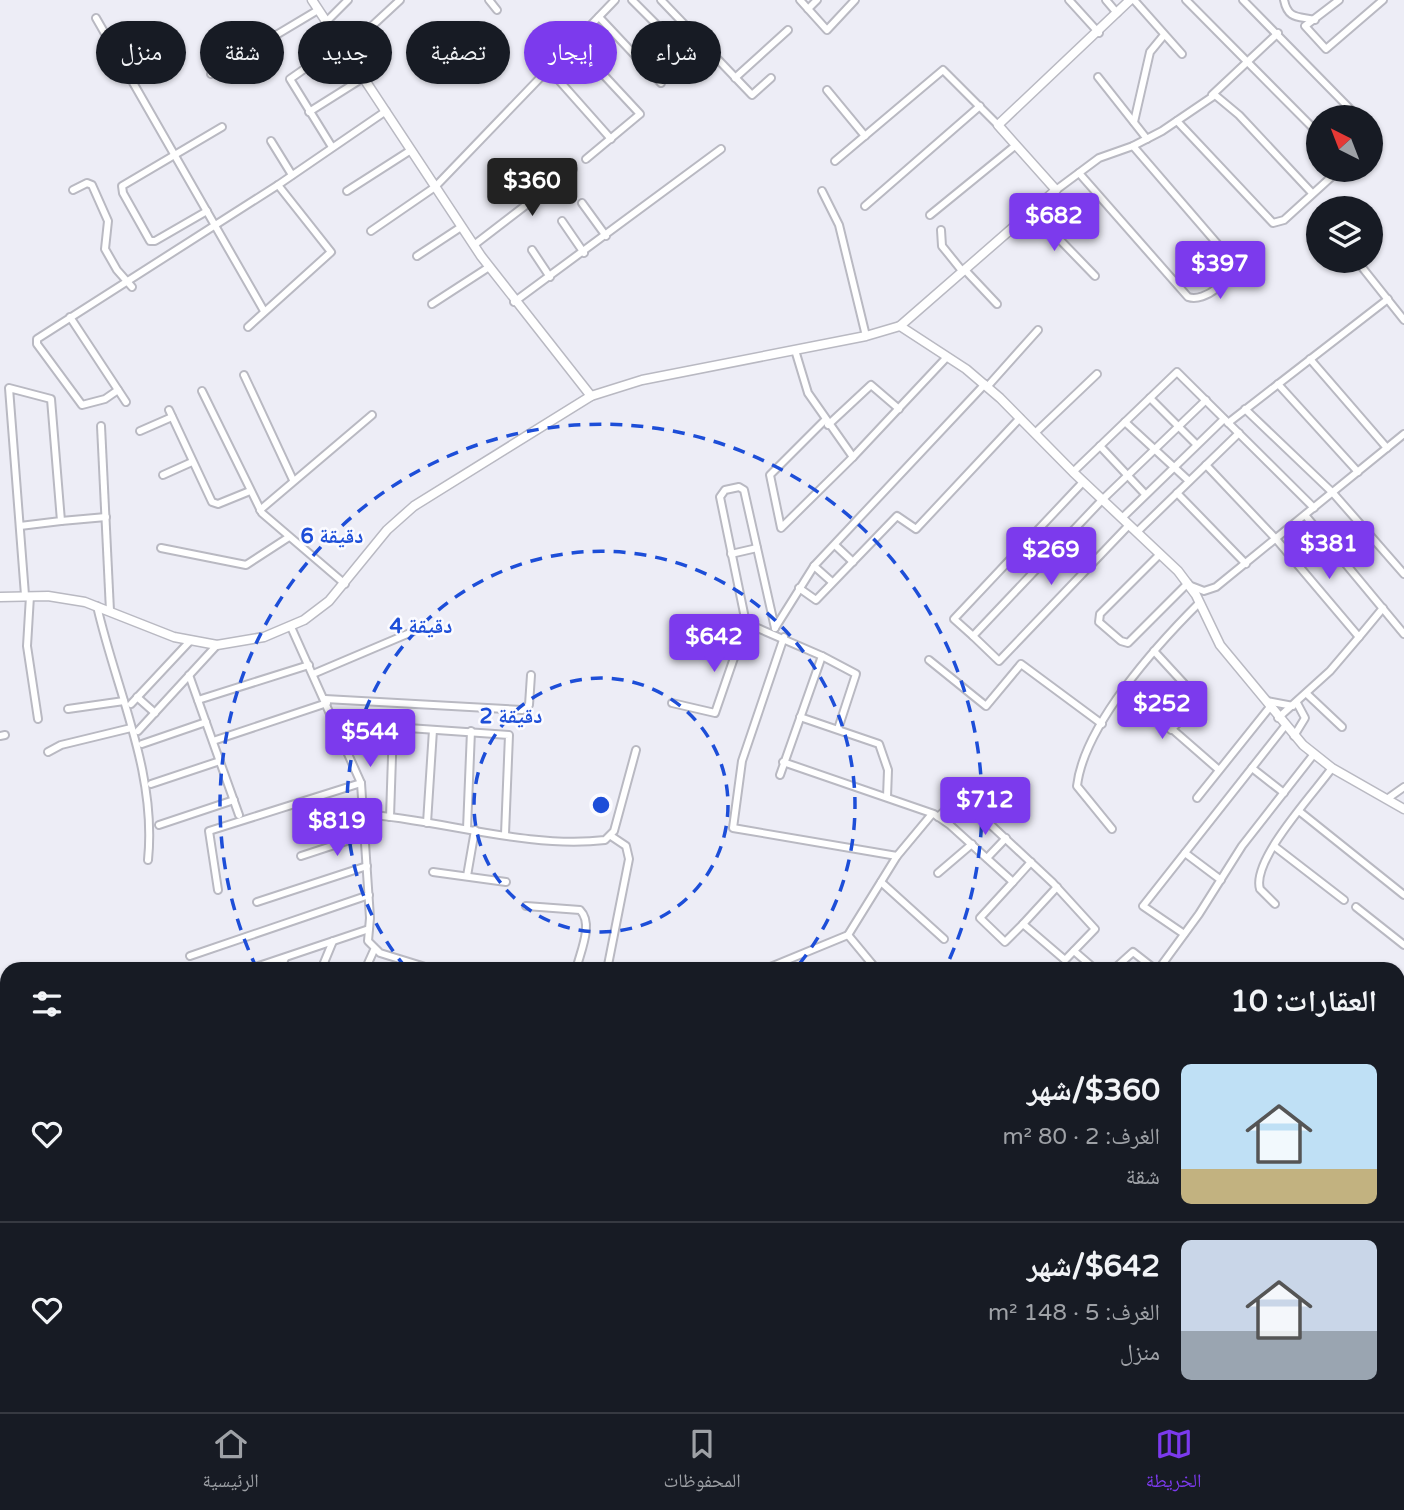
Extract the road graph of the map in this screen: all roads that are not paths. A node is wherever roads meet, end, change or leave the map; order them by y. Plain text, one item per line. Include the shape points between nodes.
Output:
1 (312, 0) edge
2 (348, 0) edge
3 (400, 0) edge
4 (489, 0) edge
5 (600, 0) edge
6 (615, 0) edge
7 (632, 0) edge
8 (661, 0) edge
9 (800, 0) edge
10 (817, 0) edge
11 (855, 0) edge
12 (1069, 0) edge
13 (1106, 0) edge
14 (1132, 0) edge
15 (1186, 0) edge
16 (1243, 0) edge
17 (1284, 0) edge
18 (1339, 0) edge
19 (1383, 0) edge
20 (608, 7) junction
21 (808, 9) junction
22 (318, 10) junction
23 (497, 10) dead end
24 (1117, 13) junction
25 (599, 17) junction
26 (96, 18) dead end
27 (1315, 19) junction
28 (325, 21) edge
29 (327, 21) edge
30 (375, 21) edge
31 (595, 21) edge
32 (653, 21) edge
33 (284, 30) edge
34 (788, 30) dead end
35 (1099, 33) junction
36 (1278, 33) junction
37 (1164, 35) junction
38 (631, 51) edge
39 (1182, 54) dead end
40 (1249, 62) junction
41 (298, 72) edge
42 (1098, 77) dead end
43 (736, 78) junction
44 (771, 78) dead end
45 (353, 84) edge
46 (367, 84) edge
47 (533, 84) edge
48 (562, 84) edge
49 (613, 84) edge
50 (827, 90) dead end
51 (1212, 95) junction
52 (1347, 105) edge
53 (979, 106) junction
54 (386, 111) junction
55 (309, 112) junction
56 (1177, 121) junction
57 (1306, 121) edge
58 (1134, 122) junction
59 (998, 125) junction
60 (222, 127) dead end
61 (865, 136) junction
62 (611, 139) junction
63 (1147, 139) junction
64 (271, 141) dead end
65 (1016, 145) junction
66 (332, 146) junction
67 (1133, 146) junction
68 (721, 149) dead end
69 (411, 150) junction
70 (174, 154) junction
71 (586, 159) dead end
72 (835, 161) dead end
73 (573, 169) dead end
74 (1079, 173) junction
75 (292, 175) junction
76 (1325, 182) edge
77 (278, 185) junction
78 (435, 187) junction
79 (74, 190) dead end
80 (1056, 190) junction
81 (347, 191) dead end
82 (822, 191) dead end
83 (1312, 193) junction
84 (582, 203) dead end
85 (864, 206) dead end
86 (207, 211) junction
87 (1032, 211) junction
88 (930, 215) dead end
89 (562, 221) dead end
90 (215, 223) junction
91 (461, 227) junction
92 (941, 230) dead end
93 (371, 231) dead end
94 (606, 236) junction
95 (474, 245) junction
96 (532, 250) dead end
97 (584, 253) junction
98 (417, 256) dead end
99 (489, 267) junction
100 (964, 271) junction
101 (1367, 273) edge
102 (1095, 276) dead end
103 (550, 277) junction
104 (126, 280) junction
105 (132, 287) dead end
106 (1388, 299) junction
107 (514, 302) junction
108 (432, 304) dead end
109 (997, 304) dead end
110 (264, 312) junction
111 (70, 317) junction
112 (1404, 320) edge
113 (900, 326) junction
114 (248, 327) dead end
115 (1038, 330) dead end
116 (866, 336) junction
117 (795, 350) junction
118 (947, 357) junction
119 (1310, 359) junction
120 (1097, 374) dead end
121 (244, 375) dead end
122 (1278, 384) junction
123 (986, 385) junction
124 (118, 390) junction
125 (202, 391) dead end
126 (592, 396) junction
127 (1150, 398) junction
128 (1206, 400) junction
129 (125, 402) dead end
130 (899, 409) junction
131 (1245, 409) junction
132 (372, 415) dead end
133 (1020, 418) junction
134 (1226, 421) junction
135 (1125, 422) junction
136 (826, 423) junction
137 (101, 426) dead end
138 (1179, 426) junction
139 (140, 431) dead end
140 (1035, 433) junction
141 (1239, 433) junction
142 (1404, 434) edge
143 (327, 439) dead end
144 (1196, 444) junction
145 (1100, 446) junction
146 (332, 448) junction
147 (1387, 448) junction
148 (1153, 450) junction
149 (853, 457) junction
150 (192, 462) junction
151 (1206, 465) junction
152 (1172, 467) junction
153 (1073, 472) junction
154 (1358, 472) junction
155 (163, 475) dead end
156 (1127, 475) junction
157 (293, 480) junction
158 (1189, 481) junction
159 (1083, 482) junction
160 (250, 491) junction
161 (1177, 493) junction
162 (1333, 493) junction
163 (1145, 494) junction
164 (1101, 499) junction
165 (1314, 508) junction
166 (260, 510) junction
167 (1305, 515) junction
168 (106, 517) junction
169 (1122, 518) junction
170 (61, 521) junction
171 (1129, 525) junction
172 (20, 526) junction
173 (1138, 532) junction
174 (289, 537) junction
175 (1276, 539) junction
176 (835, 545) junction
177 (161, 548) dead end
178 (757, 548) junction
179 (731, 554) junction
180 (1160, 554) junction
181 (853, 562) junction
182 (1246, 564) junction
183 (814, 566) junction
184 (1404, 574) edge
185 (832, 582) junction
186 (345, 584) junction
187 (1189, 585) junction
188 (799, 588) junction
189 (27, 596) junction
190 (0, 597) edge
191 (1199, 603) junction
192 (97, 606) junction
193 (1382, 608) junction
194 (110, 611) junction
195 (746, 623) junction
196 (291, 627) junction
197 (773, 630) junction
198 (412, 632) dead end
199 (1404, 634) edge
200 (972, 636) junction
201 (784, 637) junction
202 (1359, 637) junction
203 (190, 641) junction
204 (216, 645) junction
205 (1154, 651) junction
206 (822, 656) junction
207 (929, 660) dead end
208 (309, 665) junction
209 (313, 674) junction
210 (189, 675) junction
211 (531, 675) dead end
212 (1125, 688) junction
213 (1307, 694) junction
214 (137, 697) junction
215 (198, 700) junction
216 (326, 701) junction
217 (127, 703) junction
218 (672, 703) dead end
219 (1267, 704) junction
220 (1295, 704) junction
221 (68, 709) dead end
222 (155, 713) junction
223 (800, 717) junction
224 (38, 719) dead end
225 (1278, 719) junction
226 (206, 722) junction
227 (336, 723) junction
228 (1102, 724) junction
229 (1285, 726) junction
230 (393, 727) junction
231 (1342, 727) dead end
232 (838, 729) junction
233 (134, 730) junction
234 (433, 730) junction
235 (1171, 730) junction
236 (471, 731) junction
237 (1294, 736) junction
238 (213, 741) junction
239 (142, 744) dead end
240 (636, 750) dead end
241 (48, 752) dead end
242 (1314, 754) junction
243 (220, 761) junction
244 (783, 762) junction
245 (1252, 768) junction
246 (1332, 768) junction
247 (1219, 770) junction
248 (780, 775) dead end
249 (361, 783) junction
250 (151, 784) dead end
251 (1404, 787) edge
252 (1284, 793) junction
253 (887, 797) junction
254 (1197, 798) dead end
255 (1388, 799) junction
256 (234, 800) junction
257 (1404, 809) edge
258 (1299, 811) junction
259 (364, 814) junction
260 (239, 815) dead end
261 (935, 815) junction
262 (390, 817) junction
263 (427, 823) junction
264 (159, 825) dead end
265 (467, 829) junction
266 (1112, 829) dead end
267 (475, 831) junction
268 (505, 834) junction
269 (365, 835) junction
270 (611, 836) junction
271 (1006, 838) junction
272 (972, 844) junction
273 (1274, 846) junction
274 (1185, 853) junction
275 (301, 856) dead end
276 (897, 856) junction
277 (988, 858) junction
278 (148, 860) dead end
279 (1031, 862) junction
280 (367, 866) junction
281 (433, 872) dead end
282 (938, 873) dead end
283 (467, 876) junction
284 (1221, 880) junction
285 (506, 881) dead end
286 (1013, 882) junction
287 (881, 883) junction
288 (1057, 887) junction
289 (218, 890) dead end
290 (369, 895) junction
291 (1404, 895) edge
292 (1344, 900) dead end
293 (257, 901) dead end
294 (1275, 904) dead end
295 (526, 906) dead end
296 (1356, 907) dead end
297 (1023, 924) junction
298 (369, 929) junction
299 (1184, 934) junction
300 (848, 935) junction
301 (944, 939) dead end
302 (333, 941) junction
303 (1404, 945) edge
304 (374, 950) junction
305 (1074, 951) junction
306 (190, 956) dead end
307 (285, 958) junction
308 (272, 962) edge
309 (283, 962) edge
310 (324, 962) edge
311 (369, 962) edge
312 (406, 962) edge
313 (578, 962) edge
314 (609, 962) edge
315 (782, 962) edge
316 (870, 962) edge
317 (1087, 962) edge
318 (1122, 962) edge
319 (1146, 962) edge
320 (1163, 962) edge

1 - 22 street
2 - 29 street
3 - 30 street
4 - 23 street
5 - 20 street
6 - 20 street
7 - 32 street
8 - 43 street
9 - 21 street
10 - 21 street
11 - 21 street via 829,30
12 - 35 street
13 - 24 street
14 - 24 street
14 - 37 street
15 - 40 street
16 - 36 street
17 - 27 street via 1294,17
18 - 27 street
19 - 27 street via 1326,49 1305,26
20 - 25 street
22 - 28 street
22 - 33 street
24 - 35 street
25 - 31 street
25 - 38 street
26 - 70 street
34 - 43 street
35 - 59 street
36 - 40 street
36 - 52 street
37 - 39 street
37 - 58 street via 1150,52
40 - 51 street
40 - 57 street
41 - 55 street via 290,77
42 - 58 street
43 - 44 street via 752,96
45 - 55 street
46 - 54 street
47 - 78 street
48 - 62 street
49 - 62 street via 639,112
50 - 61 street
51 - 56 street
51 - 83 street via 1239,115
53 - 59 street
53 - 61 street via 943,70
53 - 85 street
54 - 66 street
54 - 69 street
55 - 66 street
56 - 63 street
56 - 83 street via 1273,223 1284,220
58 - 63 street
59 - 65 street
60 - 70 street
61 - 72 street
62 - 71 street
63 - 67 street
64 - 75 street
65 - 80 street
65 - 88 street
66 - 75 street
67 - 74 street via 1103,155
67 - 74 street via 1233,262 1230,274 1201,297 1188,297
68 - 94 street
69 - 78 street
69 - 81 street
70 - 86 street
70 - 86 street via 122,186 147,237 155,241
73 - 95 street
74 - 80 street
75 - 77 street
76 - 83 street
77 - 90 street
77 - 110 street via 331,250
78 - 91 street
78 - 93 street
79 - 104 street via 92,185 108,221 105,249
80 - 87 street
82 - 116 street via 839,225
84 - 94 street
86 - 90 street
87 - 100 street
87 - 102 street
89 - 97 street
90 - 104 street
90 - 110 street
91 - 95 street
91 - 98 street
92 - 100 street via 942,246
94 - 97 street
95 - 99 street
96 - 103 street
97 - 103 street
99 - 107 street
99 - 108 street
100 - 109 street
100 - 113 street
101 - 106 street
103 - 107 street
104 - 105 street
104 - 111 street
106 - 112 street
106 - 119 street
107 - 126 street
110 - 114 street
111 - 124 street
111 - 124 street via 39,336 37,344 82,405
113 - 116 street
113 - 118 street
115 - 123 street
116 - 117 street
117 - 126 street via 642,380
117 - 136 street via 803,382
118 - 123 street
118 - 130 street
119 - 122 street
119 - 147 street
120 - 140 street
121 - 157 street
122 - 131 street
122 - 154 street
123 - 133 street
123 - 176 street
124 - 129 street
125 - 160 street
126 - 186 street via 414,506 387,530
127 - 128 street via 1177,372
127 - 135 street
127 - 138 street
128 - 134 street
128 - 138 street
130 - 136 street via 873,384
130 - 149 street
131 - 134 street
131 - 162 street
132 - 146 street
133 - 140 street
133 - 181 street via 916,529 897,516
134 - 141 street
134 - 144 street
135 - 145 street
135 - 148 street
136 - 149 street
136 - 149 street via 770,475 780,527
137 - 168 street
138 - 144 street
138 - 148 street
139 - 150 street via 171,414
140 - 153 street
141 - 151 street
141 - 165 street
142 - 147 street
143 - 146 street
144 - 152 street
145 - 153 street
145 - 156 street
146 - 157 street
147 - 154 street
148 - 152 street
148 - 156 street
150 - 155 street
150 - 160 street via 214,503
151 - 158 street
151 - 175 street
152 - 158 street
152 - 163 street
153 - 159 street
154 - 162 street
156 - 163 street
156 - 164 street
157 - 166 street
158 - 161 street
159 - 164 street
159 - 200 street via 954,619
160 - 166 street
161 - 173 street
161 - 182 street
162 - 165 street
162 - 184 street
163 - 169 street
164 - 169 street
164 - 200 street
165 - 167 street
166 - 174 street
167 - 175 street
167 - 193 street
168 - 170 street
168 - 194 street
169 - 171 street
170 - 172 street
170 - 172 street via 51,399 9,388
171 - 173 street
171 - 200 street via 999,661
172 - 189 street
173 - 180 street
174 - 177 street via 246,565
174 - 186 street
175 - 182 street
175 - 202 street
176 - 181 street
176 - 183 street
178 - 179 street
178 - 179 street via 744,490 739,487 720,495
178 - 197 street
179 - 195 street
180 - 187 street
180 - 187 street via 1100,614 1099,622 1128,643
181 - 185 street
182 - 187 street via 1212,589 1202,591
183 - 185 street
183 - 188 street
185 - 188 street via 815,601
186 - 196 street via 313,614
187 - 191 street
188 - 197 street
189 - 190 street
189 - 192 street
189 - 224 street via 27,646
191 - 205 street
191 - 219 street via 1220,645
192 - 194 street
192 - 217 street
193 - 199 street
193 - 202 street
194 - 203 street
195 - 197 street
195 - 218 street via 715,713
196 - 204 street
196 - 208 street
197 - 201 street
198 - 209 street
201 - 206 street
201 - 276 street via 742,761 733,828
202 - 213 street
203 - 204 street
203 - 214 street
204 - 210 street
205 - 212 street
205 - 235 street via 1200,701
206 - 223 street
206 - 232 street via 856,674
207 - 228 street via 984,706 1021,664
208 - 209 street
208 - 215 street
209 - 216 street
210 - 215 street
210 - 222 street
211 - 216 street via 528,705 522,710
212 - 228 street
212 - 235 street
213 - 220 street
213 - 231 street
214 - 217 street
214 - 222 street
215 - 226 street
216 - 227 street
216 - 238 street
217 - 221 street
217 - 233 street
219 - 220 street
219 - 225 street
219 - 247 street
220 - 225 street
220 - 237 street via 1305,718
222 - 233 street
223 - 232 street
223 - 244 street
225 - 229 street
226 - 238 street
226 - 239 street
227 - 230 street
227 - 249 street
228 - 266 street via 1076,784
229 - 237 street
229 - 245 street
230 - 234 street
230 - 262 street
232 - 253 street via 881,746 888,770
233 - 241 street via 61,745
233 - 278 street via 148,802
234 - 236 street
234 - 263 street
235 - 247 street
236 - 265 street
236 - 268 street via 511,737
237 - 242 street
238 - 243 street
240 - 270 street
242 - 246 street
242 - 252 street
243 - 250 street
243 - 256 street
244 - 248 street
244 - 253 street
245 - 252 street
245 - 274 street
246 - 255 street
246 - 258 street
247 - 254 street
249 - 259 street
249 - 289 street via 208,831
251 - 255 street
252 - 284 street
253 - 261 street
255 - 257 street
256 - 260 street
256 - 264 street
258 - 273 street
258 - 291 street
259 - 262 street
259 - 269 street
261 - 271 street via 961,797
261 - 272 street
261 - 276 street
262 - 263 street
263 - 265 street
265 - 267 street
267 - 268 street
267 - 283 street
268 - 270 street via 586,841
269 - 275 street
269 - 280 street
270 - 314 street via 629,853
271 - 277 street
271 - 279 street
272 - 277 street
272 - 282 street
273 - 292 street
273 - 294 street via 1258,883
274 - 284 street
274 - 299 street via 1143,907
276 - 287 street
277 - 286 street
279 - 286 street
279 - 288 street
280 - 290 street
280 - 293 street
281 - 283 street
283 - 285 street
284 - 299 street
286 - 297 street via 980,918 1006,942
287 - 300 street
287 - 301 street
288 - 297 street
288 - 305 street via 1095,928
290 - 298 street
290 - 306 street
295 - 313 street via 580,910 585,915
296 - 303 street
297 - 305 street via 1063,960
298 - 302 street
298 - 304 street via 368,941
299 - 320 street
300 - 315 street
300 - 316 street
302 - 307 street
302 - 310 street
304 - 311 street
304 - 312 street
305 - 317 street
307 - 308 street
307 - 309 street
318 - 319 street via 1133,952

